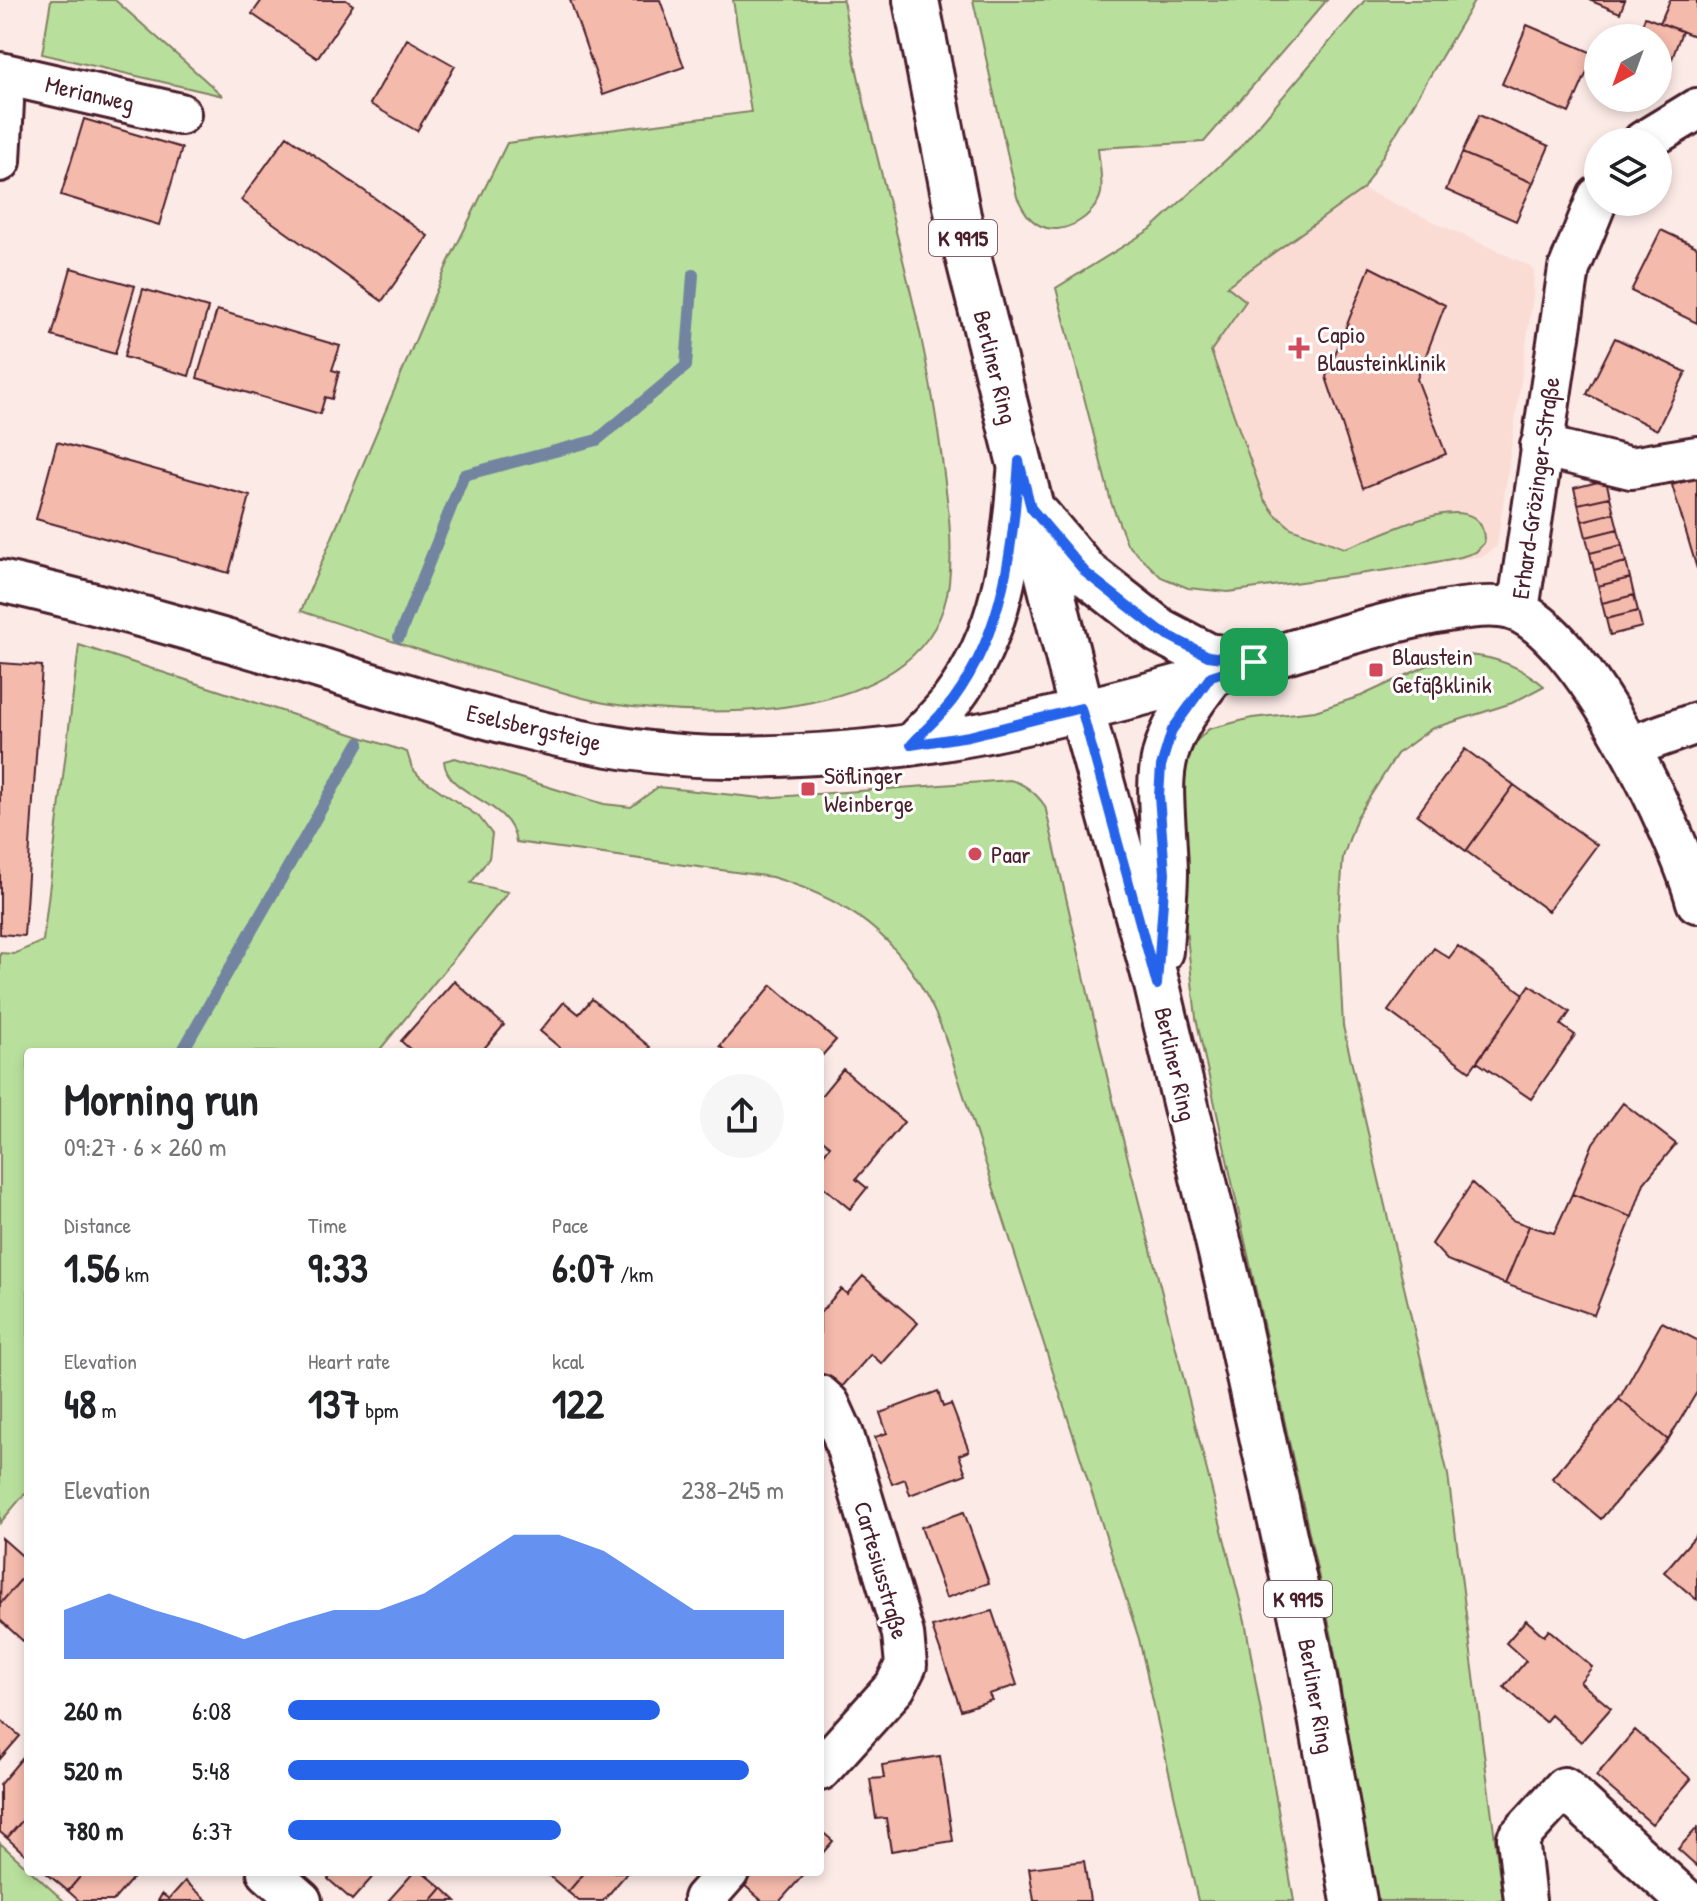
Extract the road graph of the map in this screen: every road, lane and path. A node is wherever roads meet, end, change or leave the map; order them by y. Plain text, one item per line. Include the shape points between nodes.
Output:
1 (916, 0) edge
2 (0, 73) edge
3 (0, 84) edge
4 (1697, 109) edge
5 (180, 114) dead end
6 (1666, 128) edge
7 (0, 161) edge
8 (1590, 216) edge
9 (1541, 446) junction
10 (1697, 457) edge
11 (1019, 461) junction
12 (1031, 508) junction
13 (0, 581) edge
14 (1518, 610) junction
15 (1254, 662) junction
16 (1211, 676) junction
17 (1081, 708) junction
18 (1697, 723) edge
19 (911, 745) junction
20 (1629, 747) junction
21 (1697, 902) edge
22 (1157, 985) junction
23 (824, 1400) edge
24 (824, 1766) edge
25 (273, 1876) edge
26 (724, 1876) edge
27 (301, 1901) edge
28 (707, 1901) edge
29 (1354, 1901) edge
30 (1525, 1901) edge
31 (1687, 1901) edge

1 - 11 main road, Berliner Ring / K 9915 via 958,216
2 - 5 street, Merianweg
3 - 7 street
4 - 6 street
8 - 9 street, Erhard-Grözinger-Straße via 1569,269
9 - 10 street via 1631,468
9 - 14 street, Erhard-Grözinger-Straße
11 - 12 main road, Berliner Ring / K 9915
11 - 19 street via 1013,540 989,637 953,700
12 - 15 main road via 1086,573 1160,631 1208,656
12 - 17 main road, Berliner Ring / K 9915
13 - 19 street, Eselsbergsteige via 568,739 730,757
14 - 15 street, Erhard-Grözinger-Straße via 1474,605
14 - 20 street via 1544,627 1565,651
15 - 16 street, Erhard-Grözinger-Straße
16 - 17 street, Eselsbergsteige
16 - 22 main road via 1172,730 1161,766 1165,873
17 - 19 street, Eselsbergsteige
17 - 22 main road, Berliner Ring / K 9915
18 - 20 street
20 - 21 street
22 - 29 main road, Berliner Ring / K 9915 via 1308,1645
23 - 24 street, Cartesiusstraße via 843,1435 903,1634 906,1665 895,1687
25 - 27 street
26 - 28 street
30 - 31 street via 1518,1838 1564,1788

